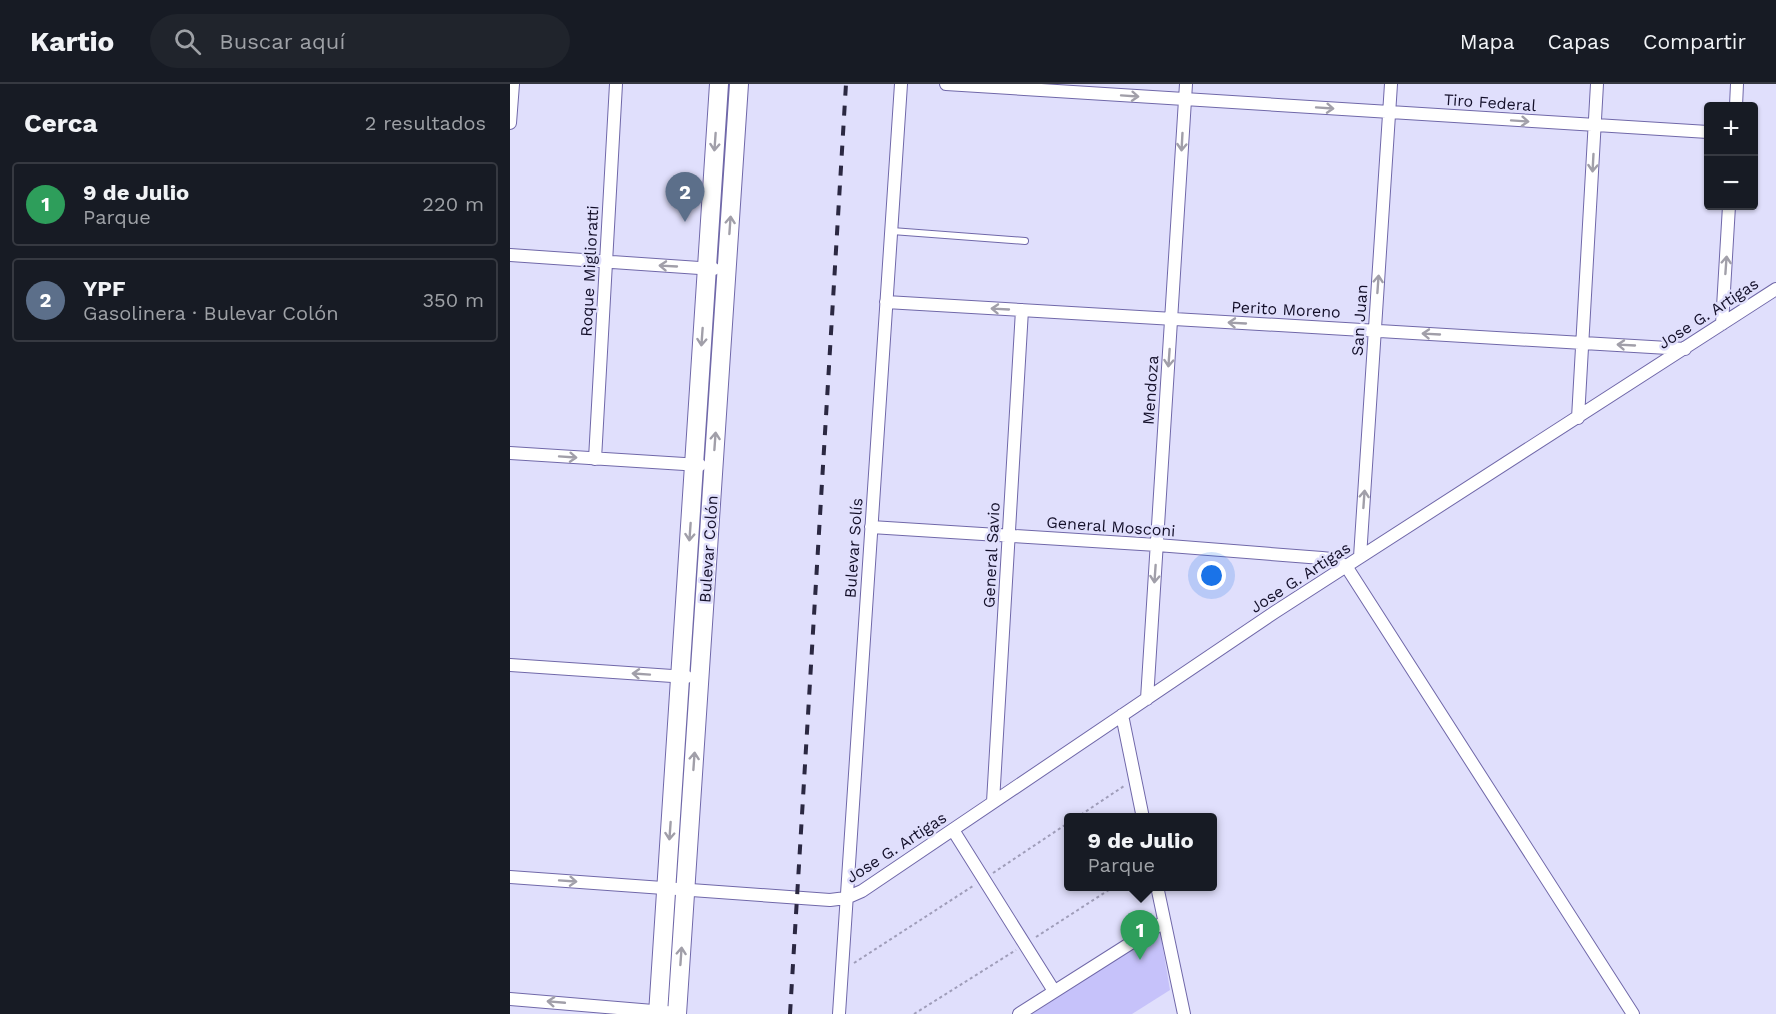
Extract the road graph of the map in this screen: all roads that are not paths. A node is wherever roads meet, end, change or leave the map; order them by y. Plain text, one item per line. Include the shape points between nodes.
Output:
1 (513, 84) edge
2 (616, 84) edge
3 (719, 84) edge
4 (739, 84) edge
5 (901, 84) edge
6 (946, 84) edge
7 (1186, 84) edge
8 (1391, 84) edge
9 (1597, 84) edge
10 (1737, 84) edge
11 (1185, 100) junction
12 (1736, 102) edge
13 (1389, 112) junction
14 (510, 123) edge
15 (1595, 126) junction
16 (1704, 132) edge
17 (712, 197) junction
18 (732, 199) junction
19 (1729, 210) edge
20 (891, 231) junction
21 (1025, 241) dead end
22 (510, 255) edge
23 (606, 262) junction
24 (707, 268) junction
25 (727, 269) junction
26 (1776, 289) edge
27 (886, 302) junction
28 (1022, 310) junction
29 (1172, 319) junction
30 (1722, 324) junction
31 (1375, 331) junction
32 (1582, 343) junction
33 (1684, 349) junction
34 (1578, 418) junction
35 (510, 453) edge
36 (595, 459) junction
37 (694, 464) junction
38 (713, 466) junction
39 (871, 527) junction
40 (1009, 536) junction
41 (1157, 545) junction
42 (1360, 557) junction
43 (1346, 566) junction
44 (510, 665) edge
45 (680, 677) junction
46 (700, 678) junction
47 (1147, 699) junction
48 (1122, 716) junction
49 (993, 802) junction
50 (1142, 813) edge
51 (953, 830) junction
52 (510, 877) edge
53 (666, 887) junction
54 (686, 889) junction
55 (1158, 891) edge
56 (846, 898) junction
57 (1164, 922) junction
58 (1054, 991) junction
59 (510, 999) edge
60 (658, 1012) edge
61 (677, 1013) edge
62 (839, 1014) edge
63 (1018, 1014) edge
64 (1184, 1014) edge
65 (1633, 1014) edge

1 - 14 street
2 - 23 street, Roque Miglioratti
3 -> 17 main road, Bulevar Colón
4 - 18 main road, Bulevar Colón
5 - 20 street, Bulevar Solís
6 -> 11 street, Tiro Federal
7 - 11 street, Mendoza
8 - 13 street, San Juan
9 - 15 street
10 - 12 street
11 -> 13 street, Tiro Federal
11 -> 29 street, Mendoza
13 -> 15 street, Tiro Federal
31 -> 13 street, San Juan
15 - 16 street, Tiro Federal
15 -> 32 street
17 - 18 lane
17 - 24 main road, Bulevar Colón
25 -> 18 main road, Bulevar Colón
30 -> 19 street
20 - 21 lane
20 - 27 street, Bulevar Solís
22 - 23 street
24 -> 23 street
23 - 36 street, Roque Miglioratti
24 - 25 street
24 -> 37 main road, Bulevar Colón
38 -> 25 main road, Bulevar Colón
26 - 30 street, Jose G. Artigas
28 -> 27 street, Perito Moreno
27 - 39 street, Bulevar Solís
28 - 29 street, Perito Moreno
28 - 40 street, General Savio
31 -> 29 street, Perito Moreno
29 -> 41 street, Mendoza
30 - 33 street, Jose G. Artigas
32 -> 31 street, Perito Moreno
42 -> 31 street, San Juan
33 -> 32 street, Perito Moreno
32 - 34 street
33 - 34 street, Jose G. Artigas
34 - 42 street, Jose G. Artigas
35 -> 36 street
36 - 37 street
37 - 38 street
37 -> 45 main road, Bulevar Colón
38 - 46 main road, Bulevar Colón
39 - 40 street, General Mosconi
39 - 56 street, Bulevar Solís
40 - 41 street, General Mosconi
40 - 49 street, General Savio
41 - 43 street, General Mosconi via 1331,559
41 -> 47 street, Mendoza
42 - 43 street, Jose G. Artigas
43 - 47 street, Jose G. Artigas
43 - 65 street
45 -> 44 street
45 - 46 street
45 -> 53 main road, Bulevar Colón
54 -> 46 main road, Bulevar Colón
47 - 48 street, Jose G. Artigas
48 - 49 street, Jose G. Artigas
48 - 50 street
49 - 51 street, Jose G. Artigas
51 - 56 street, Jose G. Artigas
51 - 58 street
52 -> 53 street
53 - 54 street
53 - 60 main road, Bulevar Colón
54 - 56 street
61 -> 54 main road, Bulevar Colón
55 - 57 street
56 - 62 street, Bulevar Solís
57 - 58 street
57 - 64 street
58 - 63 street
60 -> 59 street
60 - 61 street

